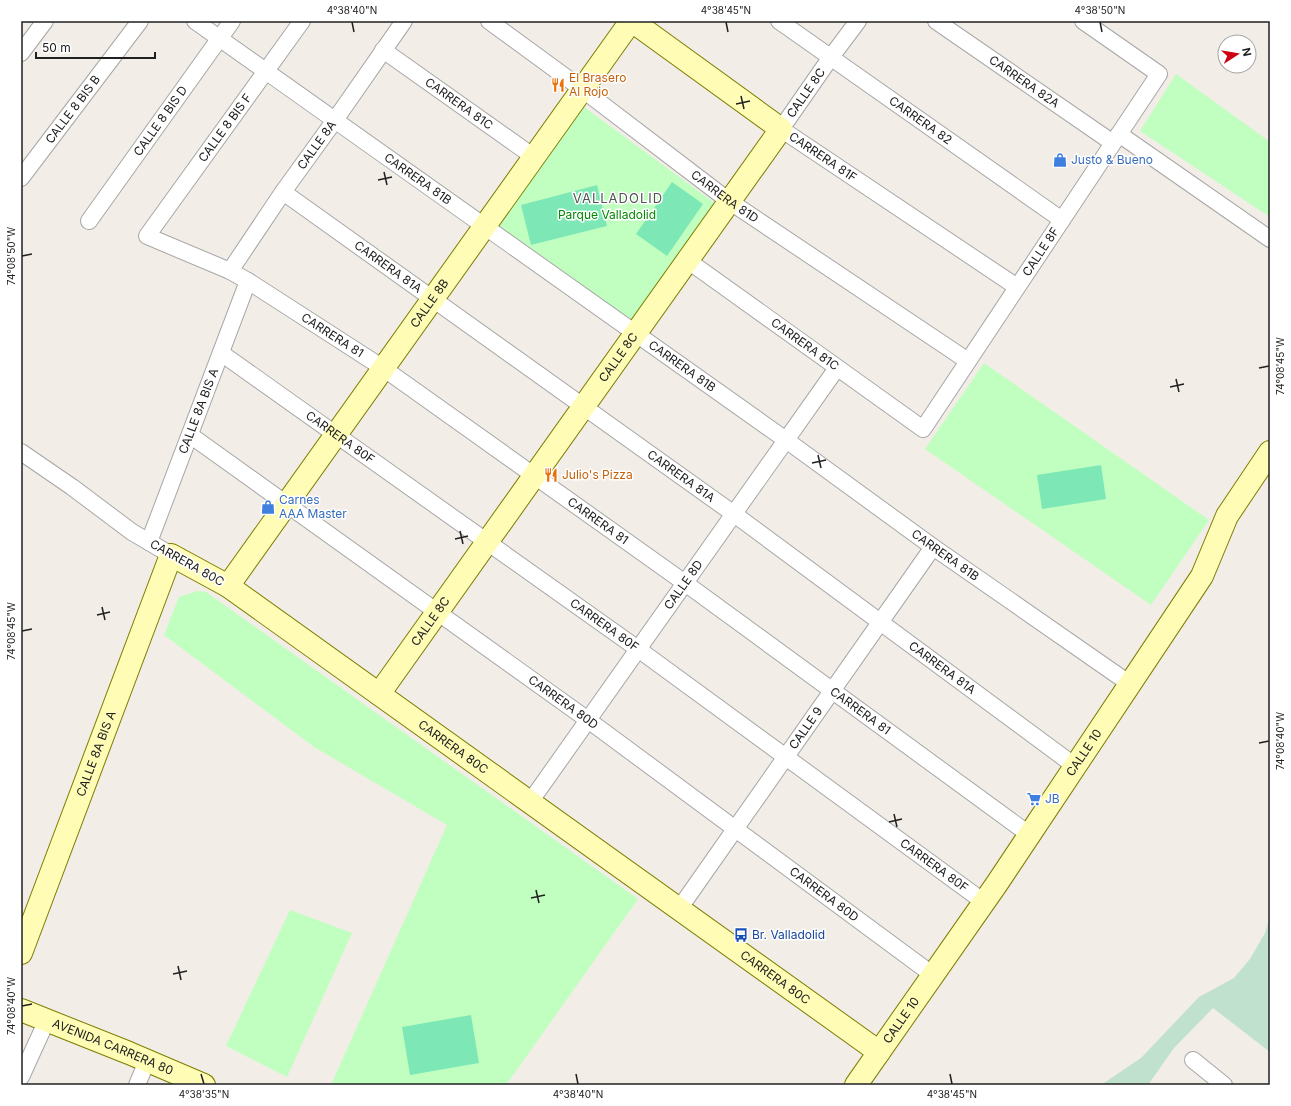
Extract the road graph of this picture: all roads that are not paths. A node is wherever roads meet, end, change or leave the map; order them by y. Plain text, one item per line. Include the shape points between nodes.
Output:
1 (45, 21) edge
2 (140, 21) edge
3 (195, 21) edge
4 (232, 21) edge
5 (302, 21) edge
6 (404, 21) edge
7 (489, 21) edge
8 (632, 21) edge
9 (779, 21) edge
10 (858, 21) edge
11 (936, 21) edge
12 (1083, 21) edge
13 (1099, 26) edge
14 (219, 38) junction
15 (383, 50) junction
16 (21, 53) edge
17 (830, 57) junction
18 (266, 72) junction
19 (582, 89) junction
20 (335, 120) junction
21 (781, 128) junction
22 (1116, 139) junction
23 (534, 157) junction
24 (21, 178) edge
25 (283, 192) junction
26 (729, 201) junction
27 (1062, 220) junction
28 (89, 221) dead end
29 (484, 226) junction
30 (147, 236) joint
31 (1270, 239) edge
32 (687, 260) junction
33 (230, 271) junction
34 (248, 281) junction
35 (1017, 287) junction
36 (433, 299) junction
37 (635, 333) junction
38 (221, 353) junction
39 (968, 361) junction
40 (383, 368) junction
41 (838, 368) junction
42 (583, 406) junction
43 (923, 429) joint
44 (336, 434) junction
45 (190, 435) junction
46 (786, 440) junction
47 (21, 452) edge
48 (1270, 452) edge
49 (534, 475) junction
50 (286, 504) junction
51 (734, 514) junction
52 (149, 542) junction
53 (487, 542) junction
54 (933, 547) junction
55 (171, 555) junction
56 (685, 583) junction
57 (228, 586) junction
58 (437, 612) junction
59 (881, 621) junction
60 (638, 649) junction
61 (1130, 684) junction
62 (832, 690) junction
63 (379, 694) junction
64 (588, 720) junction
65 (786, 756) junction
66 (1075, 766) junction
67 (530, 802) junction
68 (735, 829) junction
69 (1030, 834) junction
70 (984, 902) junction
71 (679, 909) junction
72 (21, 953) edge
73 (933, 975) junction
74 (21, 1010) edge
75 (46, 1020) junction
76 (879, 1052) junction
77 (1193, 1060) dead end
78 (147, 1061) junction
79 (21, 1077) edge
80 (137, 1085) edge
81 (204, 1085) edge
82 (856, 1085) edge
83 (1224, 1085) edge

1 - 16 street
2 - 24 street, CALLE 8 BIS B
3 - 14 street, CARRERA 81B
4 - 14 street, CALLE 8 BIS D
5 - 18 street, CALLE 8 BIS F
6 - 15 street, CALLE 8A
7 - 19 street, CARRERA 81D
8 - 19 street, CALLE 8B
8 - 21 street, CARRERA 81F
9 - 17 street, CARRERA 82
10 - 17 street, CALLE 8C
11 - 22 street, CARRERA 82A
12 - 13 street
13 - 22 street, CALLE 8F via 1159,74
14 - 18 street, CARRERA 81B
14 - 28 street, CALLE 8 BIS D
15 - 20 street, CALLE 8A
15 - 23 street, CARRERA 81C
17 - 21 street, CALLE 8C
17 - 27 street, CARRERA 82
18 - 20 street, CARRERA 81B
18 - 30 street, CALLE 8 BIS F
19 - 23 street, CALLE 8B
19 - 26 street, CARRERA 81D
20 - 25 street, CALLE 8A
20 - 29 street, CARRERA 81B
21 - 26 street, CALLE 8C
21 - 35 street, CARRERA 81F
22 - 27 street, CALLE 8F
22 - 31 street, CARRERA 82A
23 - 29 street, CALLE 8B
25 - 33 street, CALLE 8A
25 - 36 street, CARRERA 81A
26 - 32 street, CALLE 8C
26 - 39 street, CARRERA 81D
27 - 35 street, CALLE 8F
29 - 36 street, CALLE 8B
29 - 37 street, CARRERA 81B
30 - 33 street, CARRERA 81
32 - 37 street, CALLE 8C
32 - 41 street, CARRERA 81C
33 - 34 street, CARRERA 81
34 - 38 street, CALLE 8A BIS A
34 - 40 street, CARRERA 81
35 - 39 street, CALLE 8F
36 - 40 street, CALLE 8B
36 - 42 street, CARRERA 81A
37 - 42 street, CALLE 8C
37 - 46 street, CARRERA 81B
38 - 44 street, CARRERA 80F
38 - 45 street, CALLE 8A BIS A
39 - 43 street, CALLE 8F
40 - 44 street, CALLE 8B
40 - 49 street, CARRERA 81
41 - 43 street, CARRERA 81C
41 - 46 street, CALLE 8D
42 - 49 street, CALLE 8C
42 - 51 street, CARRERA 81A
44 - 50 street, CALLE 8B
44 - 53 street, CARRERA 80F
45 - 50 street, CARRERA 80D
45 - 52 street, CALLE 8A BIS A
46 - 51 street, CALLE 8D
46 - 54 street, CARRERA 81B
47 - 52 street, CARRERA 80C
48 - 61 street, CALLE 10 via 1227,516 1202,576
49 - 53 street, CALLE 8C
49 - 56 street, CARRERA 81
50 - 57 street, CALLE 8B
50 - 58 street, CARRERA 80D
51 - 56 street, CALLE 8D
51 - 59 street, CARRERA 81A
52 - 55 street, CARRERA 80C
53 - 58 street, CALLE 8C
53 - 60 street, CARRERA 80F
54 - 59 street, CALLE 9
54 - 61 street, CARRERA 81B
55 - 57 street, CARRERA 80C
55 - 72 street, CALLE 8A BIS A
56 - 60 street, CALLE 8D
56 - 62 street, CARRERA 81
57 - 63 street, CARRERA 80C
58 - 63 street, CALLE 8C
58 - 64 street, CARRERA 80D
59 - 62 street, CALLE 9
59 - 66 street, CARRERA 81A
60 - 64 street, CALLE 8D
60 - 65 street, CARRERA 80F
61 - 66 street, CALLE 10
62 - 65 street, CALLE 9
62 - 69 street, CARRERA 81
63 - 67 street, CARRERA 80C
64 - 67 street, CALLE 8D
64 - 68 street, CARRERA 80D
65 - 68 street, CALLE 9
65 - 70 street, CARRERA 80F
66 - 69 street, CALLE 10
67 - 71 street, CARRERA 80C
68 - 71 street, CALLE 9
68 - 73 street, CARRERA 80D
69 - 70 street, CALLE 10
70 - 73 street, CALLE 10
71 - 76 street, CARRERA 80C
73 - 76 street, CALLE 10
74 - 75 street, AVENIDA CARRERA 80
75 - 78 street, AVENIDA CARRERA 80
75 - 79 street
76 - 82 street, CALLE 10
77 - 83 street
78 - 80 street
78 - 81 street, AVENIDA CARRERA 80

